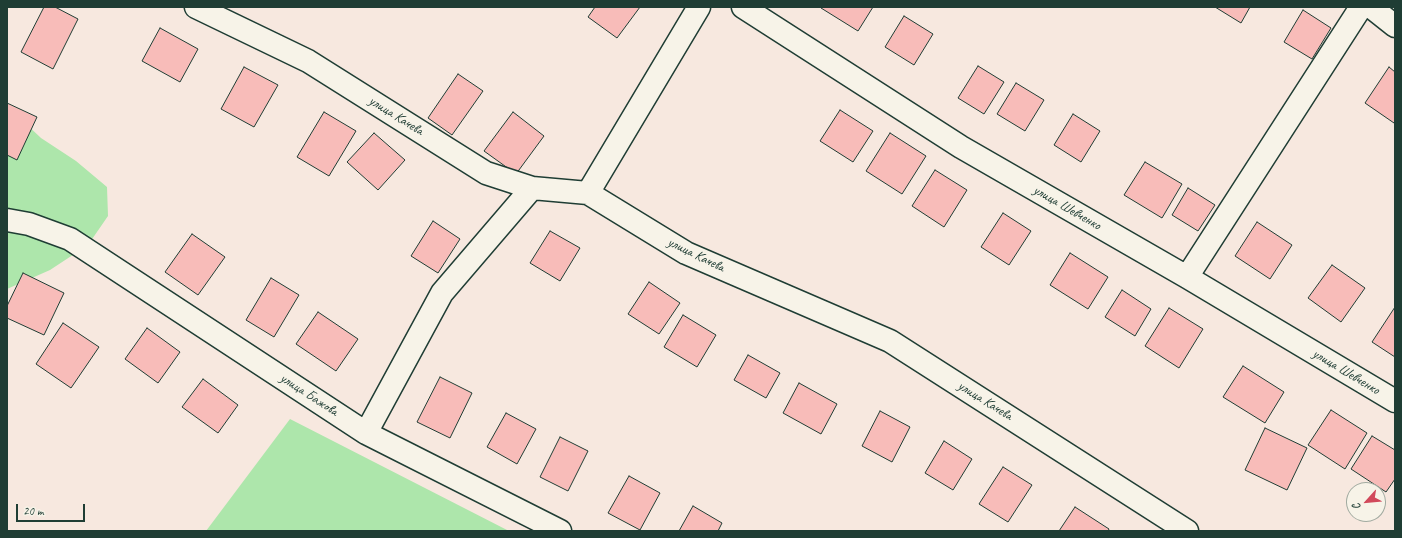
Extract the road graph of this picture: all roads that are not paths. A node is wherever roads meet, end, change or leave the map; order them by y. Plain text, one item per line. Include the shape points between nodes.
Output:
1 (196, 7) edge
2 (699, 7) edge
3 (743, 7) edge
4 (1361, 7) edge
5 (1371, 7) edge
6 (1395, 26) edge
7 (532, 188) junction
8 (588, 193) junction
9 (7, 220) edge
10 (1187, 277) junction
11 (1395, 401) edge
12 (366, 433) junction
13 (560, 531) edge
14 (1187, 531) edge

1 - 7 street, улица Качева via 308,61 486,172
2 - 8 street
3 - 10 street, улица Шевченко via 961,147
4 - 10 street
5 - 6 street
7 - 8 street, улица Качева
7 - 12 street via 442,293
8 - 14 street, улица Качева via 686,253 890,341
9 - 12 street, улица Бажова via 29,224 70,239
10 - 11 street, улица Шевченко
12 - 13 street, улица Бажова

